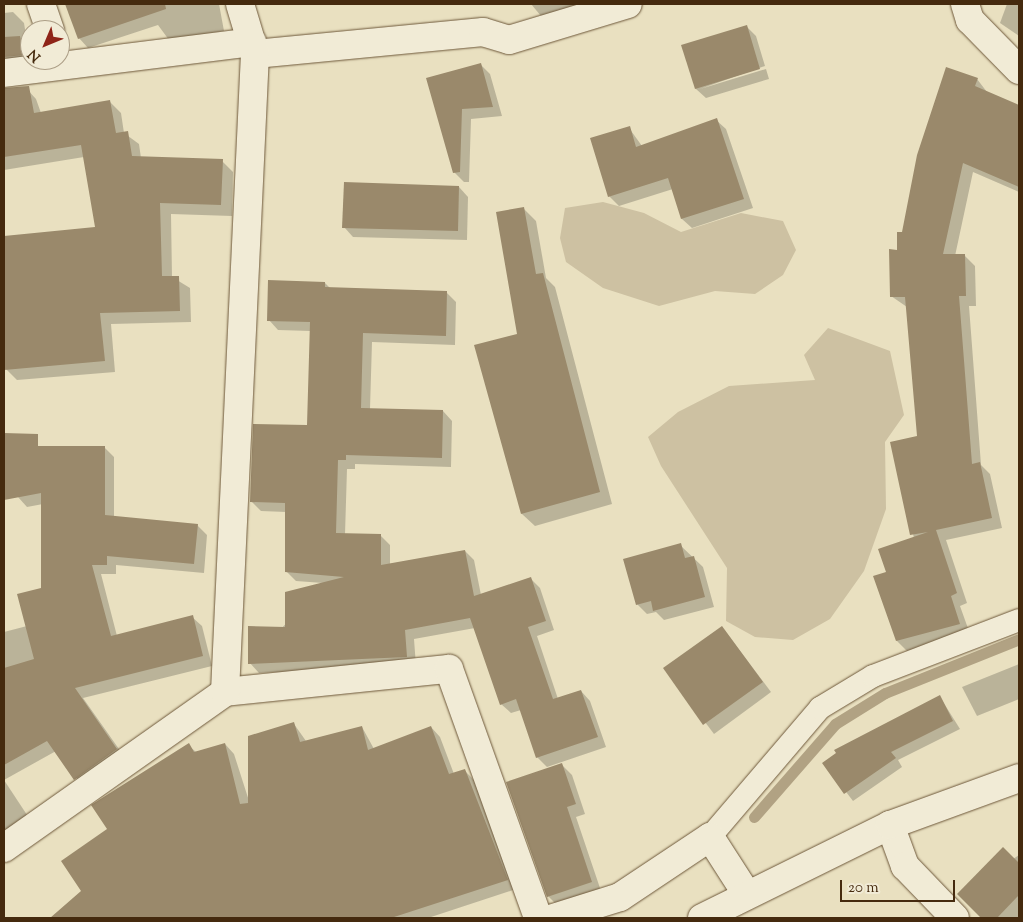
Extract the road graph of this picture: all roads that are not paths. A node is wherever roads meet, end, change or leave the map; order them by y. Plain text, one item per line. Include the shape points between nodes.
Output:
1 (41, 4) edge
2 (240, 4) edge
3 (628, 4) edge
4 (965, 4) edge
5 (47, 20) edge
6 (253, 48) junction
7 (70, 61) edge
8 (20, 70) edge
9 (1019, 70) edge
10 (4, 73) edge
11 (1019, 620) edge
12 (225, 692) junction
13 (1019, 778) edge
14 (890, 825) junction
15 (710, 837) junction
16 (4, 848) edge
17 (746, 893) junction
18 (538, 918) edge
19 (553, 918) edge
20 (702, 918) edge
21 (955, 918) edge

1 - 5 street
2 - 6 street
3 - 6 street via 509,40 483,32
4 - 9 street via 970,20
6 - 7 street
6 - 12 street
8 - 10 street
11 - 15 lane via 873,676 820,708
12 - 16 street
12 - 18 street via 449,670
13 - 14 street
14 - 17 street
14 - 21 street via 905,866
15 - 17 street
15 - 19 street via 620,897
17 - 20 street

